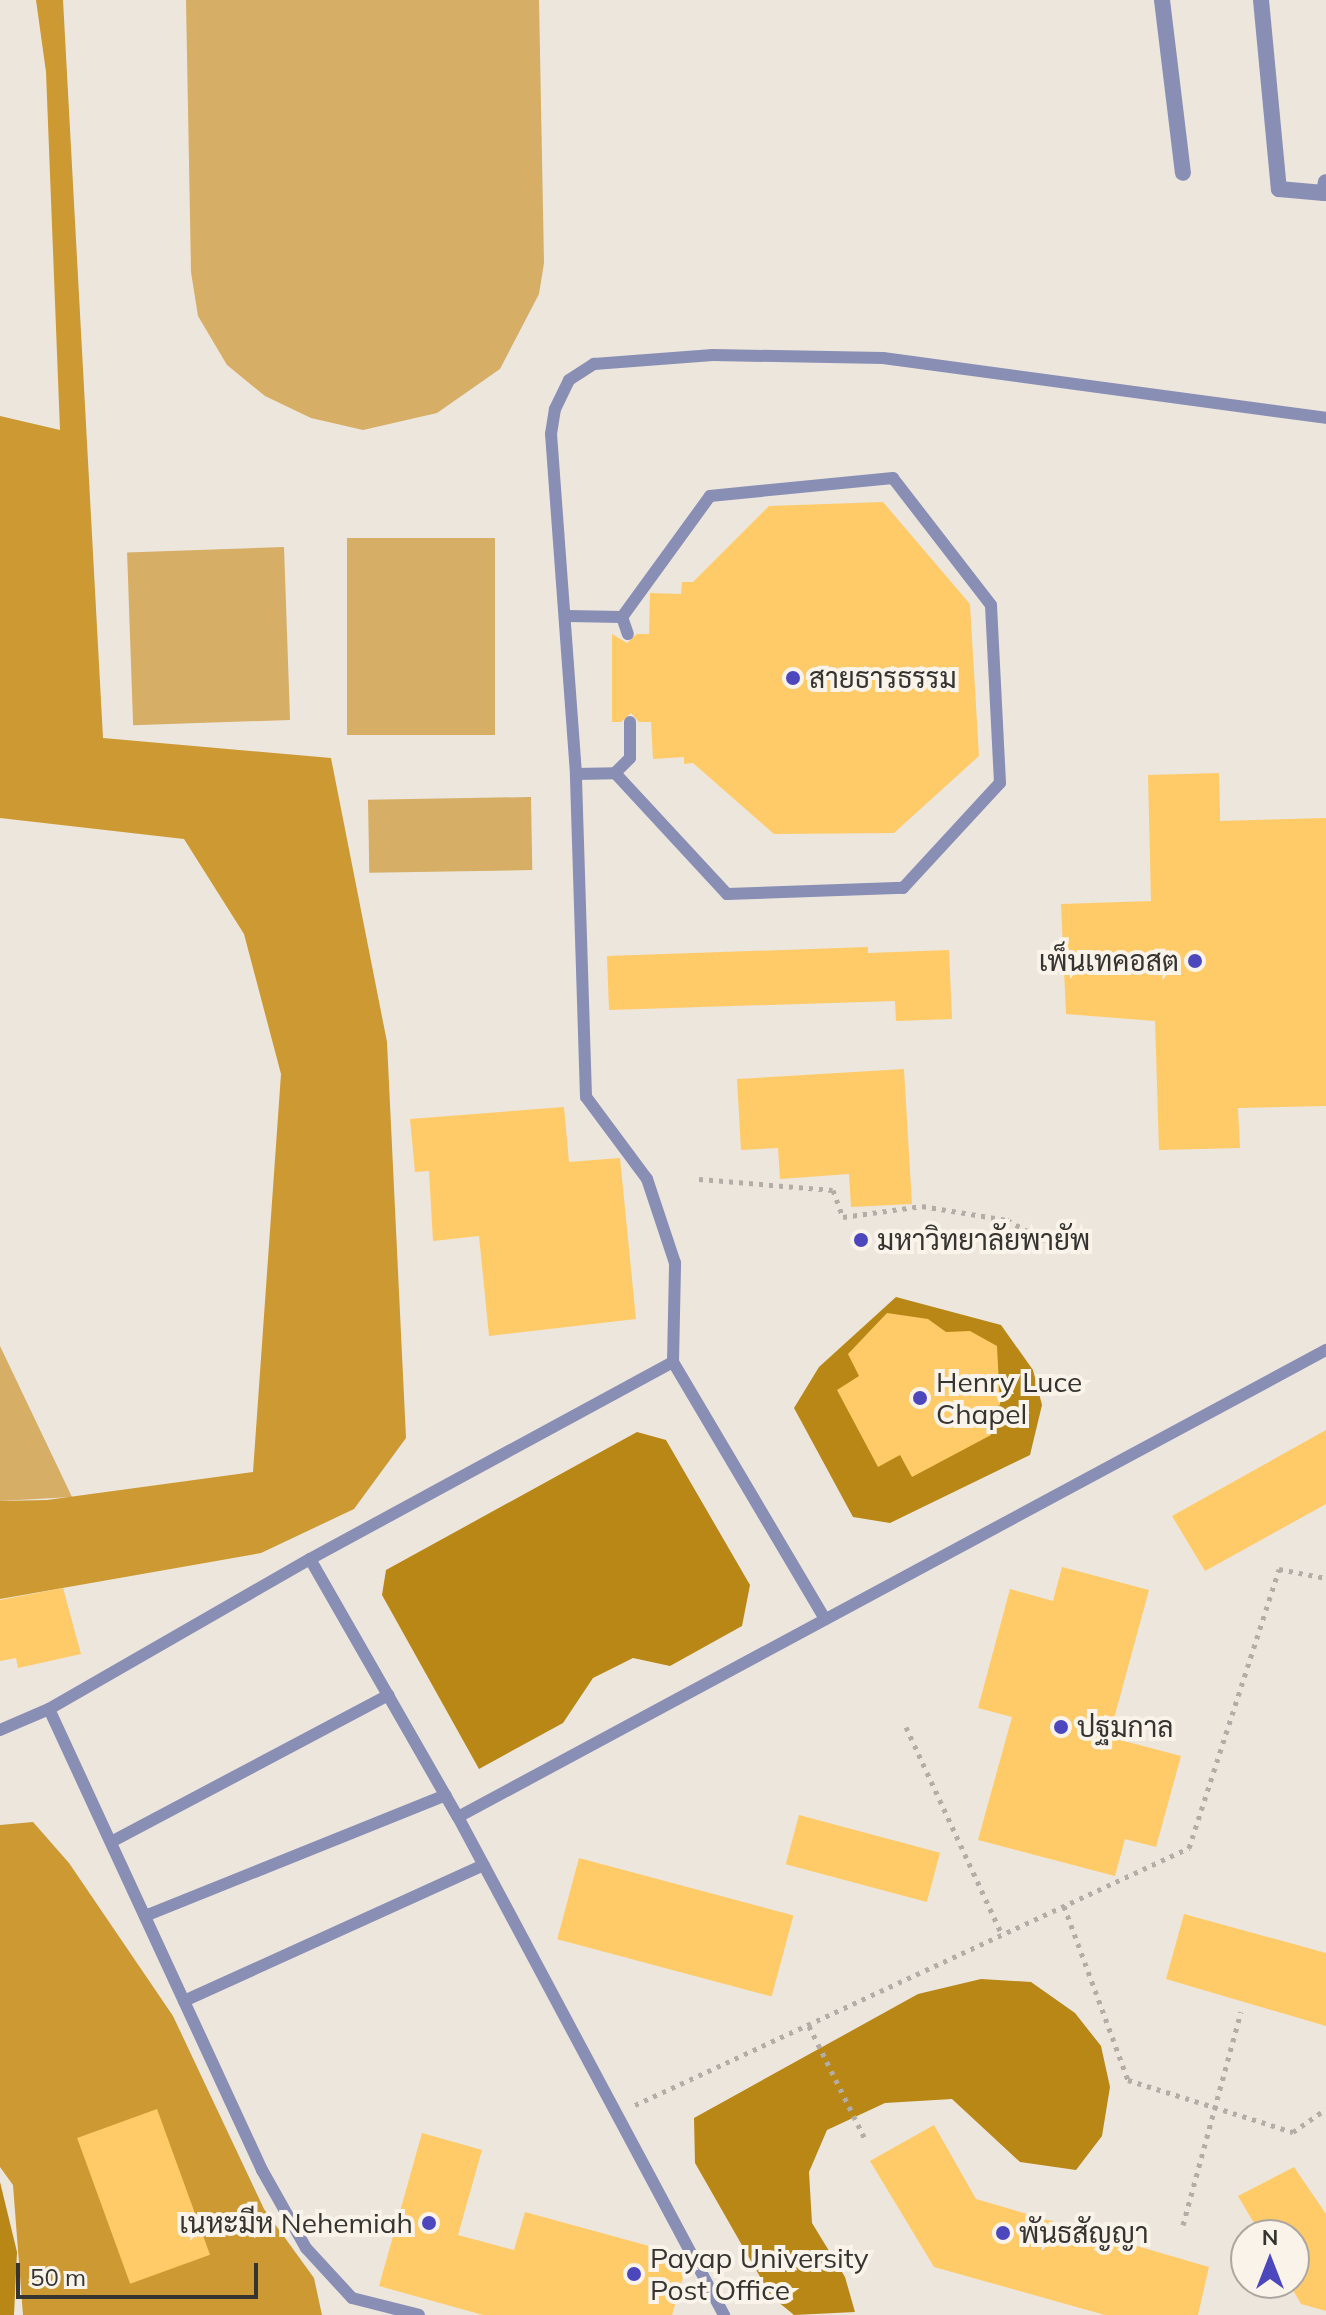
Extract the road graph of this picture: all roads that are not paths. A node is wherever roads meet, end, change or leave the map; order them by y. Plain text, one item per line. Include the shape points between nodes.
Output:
1 (1162, 0) edge
2 (1261, 0) edge
3 (1183, 173) dead end
4 (1326, 182) edge
5 (1326, 418) edge
6 (568, 616) junction
7 (622, 617) junction
8 (628, 634) dead end
9 (630, 722) dead end
10 (615, 773) junction
11 (576, 774) junction
12 (1326, 1350) edge
13 (673, 1362) junction
14 (310, 1559) junction
15 (825, 1619) junction
16 (389, 1695) junction
17 (49, 1709) junction
18 (0, 1730) edge
19 (446, 1795) junction
20 (458, 1817) junction
21 (111, 1842) junction
22 (484, 1865) junction
23 (145, 1916) junction
24 (184, 2001) junction
25 (419, 2315) edge
26 (724, 2315) edge

1 - 3 street
2 - 4 street via 1279,189 1324,193
5 - 6 lane via 883,358 713,355 594,364 569,380 555,409 551,434
6 - 7 lane
6 - 11 lane
7 - 8 lane
7 - 10 lane via 710,496 893,478 991,605 1000,783 903,888 727,894
9 - 10 lane via 630,758
10 - 11 lane
11 - 13 lane via 586,1097 647,1179 675,1263
12 - 15 lane
13 - 14 lane
13 - 15 lane
14 - 16 lane
14 - 17 lane
15 - 20 lane
16 - 19 lane
16 - 21 lane
17 - 18 lane
17 - 21 lane
19 - 20 lane
19 - 23 lane
20 - 22 lane
21 - 23 lane
22 - 24 lane
22 - 26 lane
23 - 24 lane
24 - 25 lane via 262,2170 306,2248 352,2298

